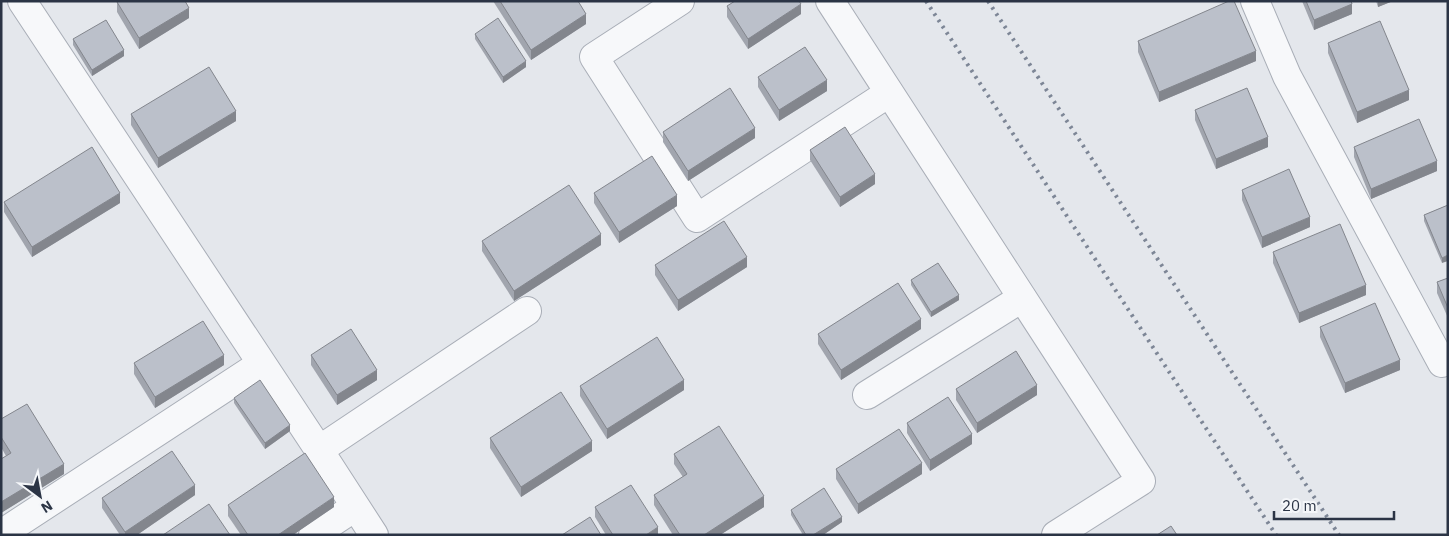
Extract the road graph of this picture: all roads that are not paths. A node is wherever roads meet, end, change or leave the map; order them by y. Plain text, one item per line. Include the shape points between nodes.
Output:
1 (22, 1) edge
2 (680, 1) edge
3 (830, 1) edge
4 (1255, 1) edge
5 (890, 93) junction
6 (1022, 298) junction
7 (527, 311) dead end
8 (1442, 363) dead end
9 (261, 364) junction
10 (867, 395) dead end
11 (319, 450) junction
12 (355, 507) junction
13 (1, 534) edge
14 (313, 535) edge
15 (374, 535) edge
16 (1056, 535) edge

1 - 9 street
2 - 5 street via 594,57 697,218
3 - 5 street
4 - 8 street via 1287,76
5 - 6 street
6 - 10 street
6 - 16 street via 1141,480
7 - 11 street
9 - 11 street
9 - 13 street
11 - 12 street
12 - 14 street
12 - 15 street

